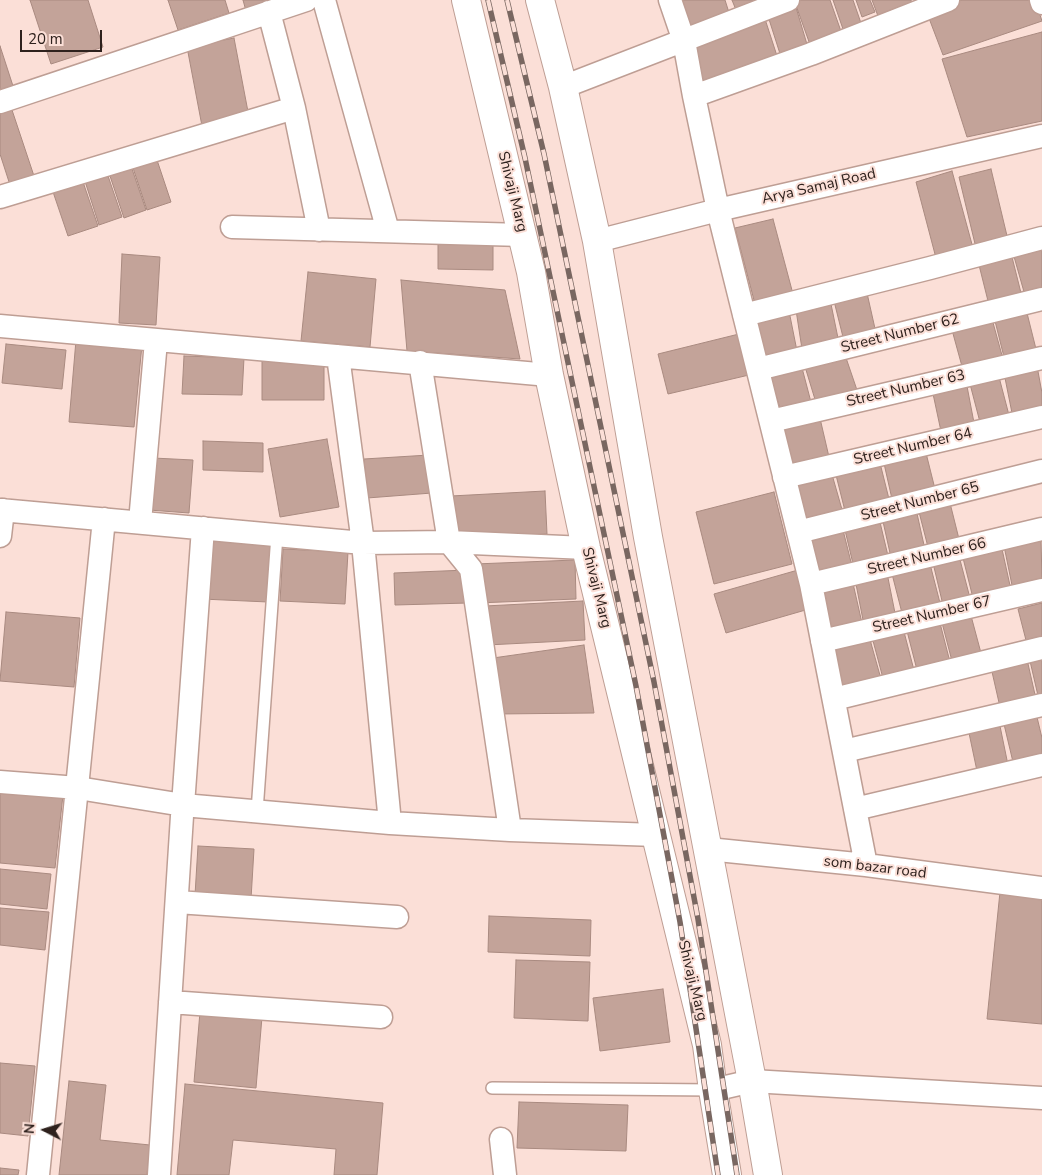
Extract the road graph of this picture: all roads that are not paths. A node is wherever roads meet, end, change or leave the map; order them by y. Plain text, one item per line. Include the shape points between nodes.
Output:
1 (306, 0) edge
2 (324, 0) edge
3 (466, 0) edge
4 (540, 0) edge
5 (670, 0) edge
6 (788, 0) edge
7 (948, 0) edge
8 (269, 12) junction
9 (684, 41) junction
10 (563, 87) junction
11 (694, 96) junction
12 (0, 102) edge
13 (294, 108) junction
14 (1042, 136) edge
15 (0, 197) edge
16 (718, 210) junction
17 (232, 227) dead end
18 (319, 230) junction
19 (388, 231) junction
20 (523, 235) junction
21 (1042, 238) edge
22 (597, 241) junction
23 (1042, 299) edge
24 (744, 315) junction
25 (0, 326) edge
26 (156, 341) junction
27 (338, 356) junction
28 (1042, 358) edge
29 (420, 362) junction
30 (758, 369) junction
31 (549, 375) junction
32 (1042, 417) edge
33 (770, 422) junction
34 (1042, 472) edge
35 (784, 477) junction
36 (2, 510) edge
37 (104, 519) junction
38 (140, 522) junction
39 (203, 528) junction
40 (1042, 529) edge
41 (798, 532) junction
42 (277, 535) junction
43 (0, 536) edge
44 (449, 542) junction
45 (363, 543) junction
46 (586, 548) junction
47 (811, 584) junction
48 (1042, 590) edge
49 (822, 641) junction
50 (1042, 648) edge
51 (834, 699) junction
52 (1042, 705) edge
53 (844, 751) junction
54 (1042, 765) edge
55 (0, 782) edge
56 (78, 788) junction
57 (855, 809) junction
58 (183, 810) junction
59 (257, 812) junction
60 (390, 823) junction
61 (510, 830) junction
62 (656, 835) junction
63 (708, 849) junction
64 (866, 865) junction
65 (1042, 888) edge
66 (177, 902) junction
67 (397, 917) dead end
68 (170, 1002) junction
69 (381, 1018) dead end
70 (752, 1081) junction
71 (492, 1088) dead end
72 (713, 1090) junction
73 (1042, 1098) edge
74 (501, 1139) dead end
75 (38, 1175) edge
76 (159, 1175) edge
77 (505, 1175) edge
78 (727, 1175) edge
79 (768, 1175) edge

1 - 8 street
2 - 19 street
3 - 20 main road, Shivaji Marg
4 - 10 main road
5 - 9 street
6 - 9 street
7 - 11 street
8 - 12 street
8 - 13 street
9 - 10 street
9 - 11 street
10 - 22 main road
11 - 16 street
13 - 15 street
13 - 18 street
14 - 16 street, Arya Samaj Road
16 - 22 street, Arya Samaj Road
16 - 24 street
17 - 18 street
18 - 19 street
19 - 20 street
20 - 31 main road, Shivaji Marg
21 - 24 street
22 - 63 main road via 648,537
23 - 30 street, Street Number 62
24 - 30 street
25 - 26 street
26 - 27 street
26 - 38 street
27 - 29 street
27 - 45 street
28 - 33 street, Street Number 63
29 - 31 street
29 - 44 street
30 - 33 street
31 - 46 main road, Shivaji Marg
32 - 35 street, Street Number 64
33 - 35 street
34 - 41 street, Street Number 65
35 - 41 street
36 - 37 street
36 - 43 street
37 - 38 street
37 - 56 street
38 - 39 street
39 - 42 street
39 - 58 street
40 - 47 street, Street Number 66
41 - 47 street
42 - 45 street
42 - 59 lane
44 - 45 street
44 - 46 street
44 - 61 street via 471,569
45 - 60 street
46 - 62 main road, Shivaji Marg
47 - 49 street
48 - 49 street, Street Number 67
49 - 51 street
50 - 51 street
51 - 53 street
52 - 53 street
53 - 57 street
54 - 57 street
55 - 56 street
56 - 58 street
56 - 75 street
57 - 64 street
58 - 59 street
58 - 66 street
59 - 60 street
60 - 61 street
61 - 62 street
62 - 72 main road, Shivaji Marg via 707,1045
63 - 64 street, som bazar road
63 - 70 main road
64 - 65 street, som bazar road
66 - 67 street
66 - 68 street
68 - 69 street
68 - 76 street
70 - 72 street
70 - 73 street
70 - 79 main road
71 - 72 lane
72 - 78 main road, Shivaji Marg
74 - 77 street

